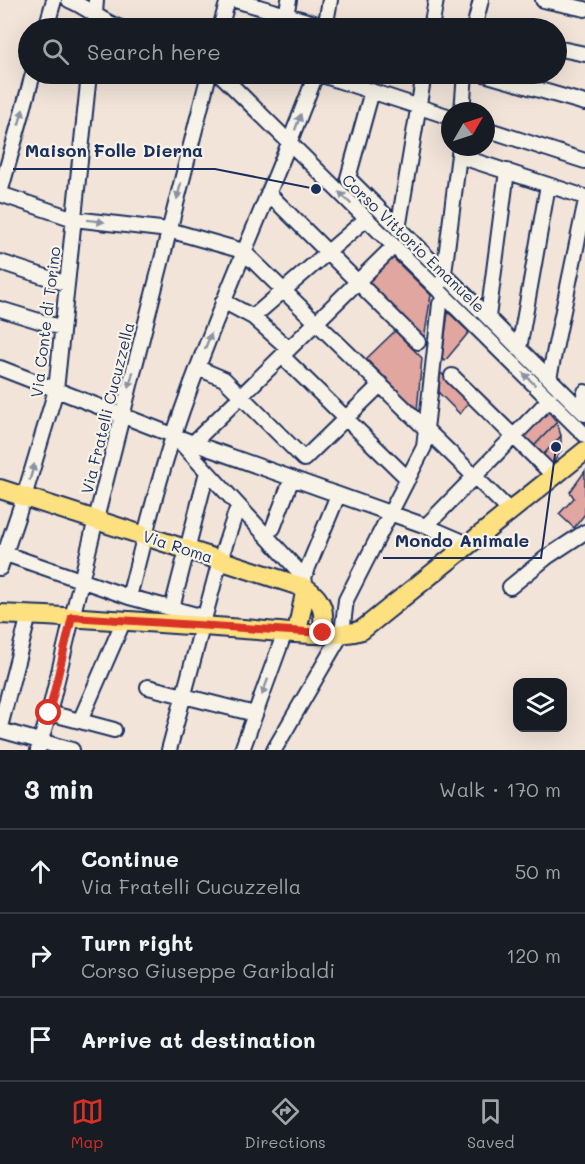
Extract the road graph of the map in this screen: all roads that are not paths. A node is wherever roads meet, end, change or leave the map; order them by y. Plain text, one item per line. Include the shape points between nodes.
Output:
1 (54, 0) edge
2 (69, 0) edge
3 (228, 0) edge
4 (235, 0) edge
5 (289, 0) edge
6 (330, 0) edge
7 (436, 0) edge
8 (481, 0) edge
9 (543, 0) edge
10 (96, 7) edge
11 (585, 9) edge
12 (286, 15) junction
13 (49, 18) edge
14 (223, 18) edge
15 (295, 18) edge
16 (328, 18) edge
17 (433, 18) edge
18 (476, 18) edge
19 (567, 50) edge
20 (585, 54) edge
21 (30, 84) edge
22 (88, 84) edge
23 (206, 84) edge
24 (230, 84) edge
25 (313, 84) edge
26 (349, 84) edge
27 (422, 84) edge
28 (464, 84) edge
29 (519, 84) edge
30 (372, 91) junction
31 (463, 102) edge
32 (585, 103) edge
33 (418, 106) junction
34 (441, 114) edge
35 (495, 132) edge
36 (290, 144) junction
37 (458, 156) edge
38 (471, 156) edge
39 (585, 161) edge
40 (507, 171) junction
41 (548, 185) junction
42 (268, 193) junction
43 (0, 194) edge
44 (585, 196) edge
45 (585, 205) edge
46 (74, 219) junction
47 (366, 219) junction
48 (398, 229) junction
49 (169, 230) junction
50 (394, 246) junction
51 (243, 251) junction
52 (327, 252) junction
53 (0, 262) edge
54 (443, 279) junction
55 (357, 282) junction
56 (67, 284) junction
57 (285, 289) junction
58 (223, 301) junction
59 (440, 304) dead end
60 (0, 309) edge
61 (253, 317) junction
62 (488, 317) junction
63 (316, 322) junction
64 (62, 328) junction
65 (418, 342) dead end
66 (519, 349) junction
67 (285, 352) junction
68 (0, 368) edge
69 (198, 368) junction
70 (452, 376) dead end
71 (549, 378) junction
72 (381, 384) junction
73 (56, 390) junction
74 (585, 392) edge
75 (241, 396) junction
76 (550, 399) junction
77 (583, 412) edge
78 (122, 415) junction
79 (346, 419) junction
80 (426, 428) junction
81 (173, 435) junction
82 (585, 435) edge
83 (513, 437) junction
84 (190, 446) junction
85 (585, 451) edge
86 (207, 472) junction
87 (475, 476) junction
88 (554, 476) junction
89 (292, 478) junction
90 (408, 479) junction
91 (0, 489) edge
92 (338, 495) junction
93 (24, 497) junction
94 (238, 506) junction
95 (510, 511) junction
96 (389, 514) junction
97 (96, 519) junction
98 (426, 526) junction
99 (273, 528) dead end
100 (585, 532) edge
101 (145, 536) junction
102 (468, 544) junction
103 (188, 548) junction
104 (2, 553) edge
105 (220, 560) junction
106 (0, 568) edge
107 (81, 580) junction
108 (305, 583) junction
109 (510, 587) dead end
110 (129, 597) junction
111 (172, 608) junction
112 (0, 614) edge
113 (29, 615) junction
114 (72, 617) junction
115 (124, 621) junction
116 (203, 622) junction
117 (291, 632) junction
118 (323, 633) junction
119 (342, 633) junction
120 (148, 687) dead end
121 (182, 695) junction
122 (49, 713) junction
123 (255, 714) junction
124 (80, 721) junction
125 (0, 729) edge
126 (114, 730) dead end
127 (39, 746) edge
128 (72, 750) edge
129 (169, 750) edge
130 (242, 750) edge
131 (274, 750) edge

1 - 13 street
2 - 10 street
3 - 14 street
4 - 12 street
5 - 12 street
6 - 16 street
7 - 17 street
8 - 18 street
9 - 11 street
12 - 15 street
19 - 20 street
43 -> 21 street
22 - 46 street, Via Conte di Torino
23 -> 49 street, Via Fratelli Cucuzzella
24 - 36 street, Corso Vittorio Emanuele
36 -> 25 street
26 - 30 street
27 - 33 street
28 - 31 street
29 - 32 street
30 - 33 street
30 - 48 street via 348,178
33 - 34 street
33 - 48 street
35 - 39 street
36 - 42 street
47 -> 36 street, Corso Vittorio Emanuele
37 - 54 street
38 - 40 street
40 - 41 street
40 - 62 street
41 - 44 street
41 - 66 street
42 - 51 street
42 - 52 street
43 - 46 street
45 - 71 street
46 -> 49 street
46 - 56 street, Via Conte di Torino
47 - 50 street, Corso Vittorio Emanuele
47 - 52 street
48 - 54 street
49 - 51 street
49 -> 78 street, Via Fratelli Cucuzzella
50 - 55 street
76 -> 50 street, Corso Vittorio Emanuele
51 - 57 street
51 - 58 street
52 - 55 street
52 - 57 street
53 - 56 street
54 - 62 street
55 - 63 street
55 - 65 street
56 - 64 street, Via Conte di Torino
57 - 61 street
57 - 63 street
58 - 61 street
69 -> 58 street
59 - 80 street
60 - 64 street
61 - 67 street
62 - 66 street
63 - 67 street
63 - 72 street
64 - 73 street, Via Conte di Torino
66 - 71 street
67 - 75 street
67 - 79 street
68 - 73 street
69 - 75 street via 224,379
69 - 81 street
70 - 83 street
71 - 77 street
72 - 79 street
72 - 80 street
73 - 78 street
93 -> 73 street, Via Conte di Torino
74 - 77 street
75 - 79 street via 304,459
75 - 84 street
76 - 82 street, Corso Vittorio Emanuele
76 - 83 street
78 - 81 street
78 - 97 street, Via Fratelli Cucuzzella
79 - 90 street
80 - 87 street
80 - 90 street via 424,447
81 - 84 street
81 - 101 street
83 - 87 street
83 - 88 street
84 - 86 street
84 - 89 street
85 - 88 main road
86 - 94 street
86 - 103 street
87 - 95 street
87 - 98 street
88 - 95 main road
89 - 92 street
89 - 99 street
90 - 96 street
91 - 93 main road, Via Roma
92 - 96 street
92 - 108 street
93 - 97 main road, Via Roma
93 - 104 street, Via Conte di Torino
94 - 105 street
94 - 108 street
95 - 102 main road
96 - 98 street
96 - 119 street via 346,600
97 - 101 main road, Via Roma
97 - 107 street, Via Fratelli Cucuzzella
98 - 102 street
100 - 109 street
101 - 103 main road, Via Roma
101 - 110 street
102 - 119 main road via 362,630
103 - 105 main road, Via Roma
103 - 111 street
104 - 106 street, Via Conte di Torino
104 - 107 street
105 - 108 main road, Via Roma
105 - 116 street
107 - 110 street
107 - 114 street, Via Fratelli Cucuzzella
108 - 117 main road
108 - 118 main road via 324,610
110 - 111 street
111 - 116 street
112 - 113 main road
113 - 114 main road
113 - 125 street
114 - 115 main road
114 - 122 street, Via Fratelli Cucuzzella
115 - 116 main road
115 - 124 street
116 - 117 main road
116 - 121 street
117 - 118 main road
117 -> 123 street
118 - 119 main road
119 - 131 street
120 - 121 street
121 - 123 street
121 - 129 street
122 - 124 street
122 - 127 street, Via Fratelli Cucuzzella
123 - 130 street
124 - 126 street
125 - 127 street
127 - 128 street

